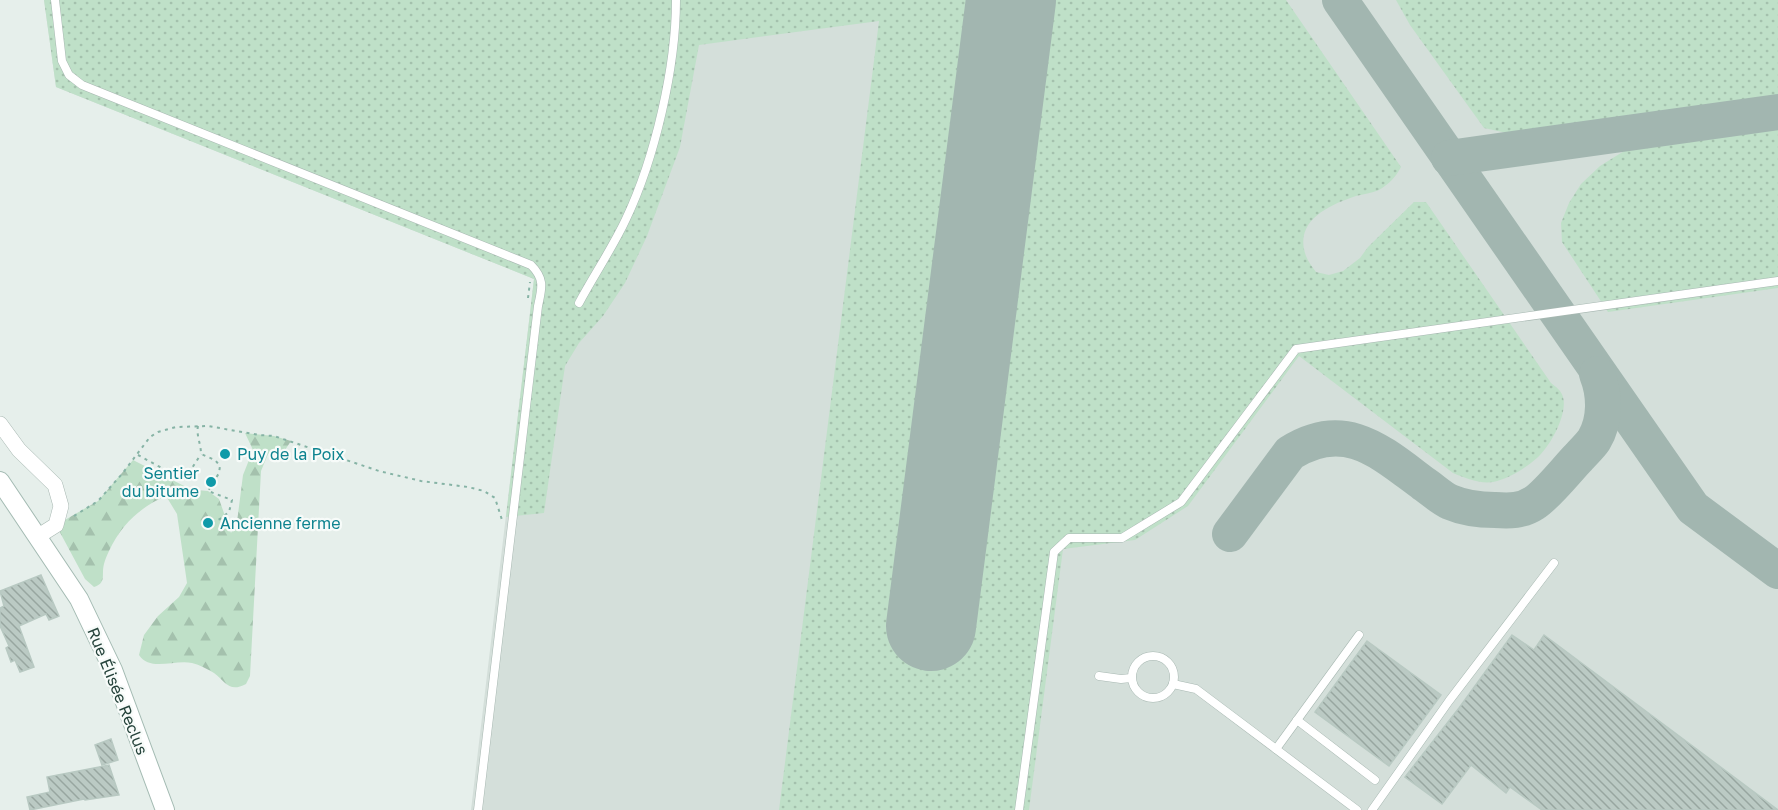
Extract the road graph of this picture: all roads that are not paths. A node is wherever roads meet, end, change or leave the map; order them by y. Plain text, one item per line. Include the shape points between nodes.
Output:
1 (55, 0) edge
2 (676, 0) edge
3 (1778, 281) edge
4 (579, 303) dead end
5 (0, 424) edge
6 (0, 481) edge
7 (0, 489) edge
8 (23, 517) junction
9 (37, 537) junction
10 (1554, 563) dead end
11 (1359, 635) dead end
12 (1099, 676) dead end
13 (1131, 678) junction
14 (1173, 684) junction
15 (1297, 720) junction
16 (1276, 749) junction
17 (1375, 780) dead end
18 (165, 810) edge
19 (478, 810) edge
20 (1019, 810) edge
21 (1357, 810) edge
22 (1371, 810) edge

1 - 19 lane via 63,61 69,75 82,85 531,265 537,271 543,287
2 - 4 lane via 666,95 647,164 626,218
3 - 20 lane via 1296,349 1181,502 1122,538 1069,538 1053,552
5 - 9 street via 19,450 55,485 61,506 56,525
6 - 8 main road, Rue Élisée Reclus
7 - 8 main road, Rue Élisée Reclus
8 - 9 main road, Rue Élisée Reclus
9 - 18 main road, Rue Élisée Reclus via 79,599 113,670
10 - 22 lane
11 - 15 lane
12 - 13 lane
13 - 14 lane via 1136,691 1148,698 1162,697
13 - 14 lane via 1141,659 1155,656 1172,667
14 - 16 lane via 1196,689
15 - 16 lane
15 - 17 lane
16 - 21 lane

